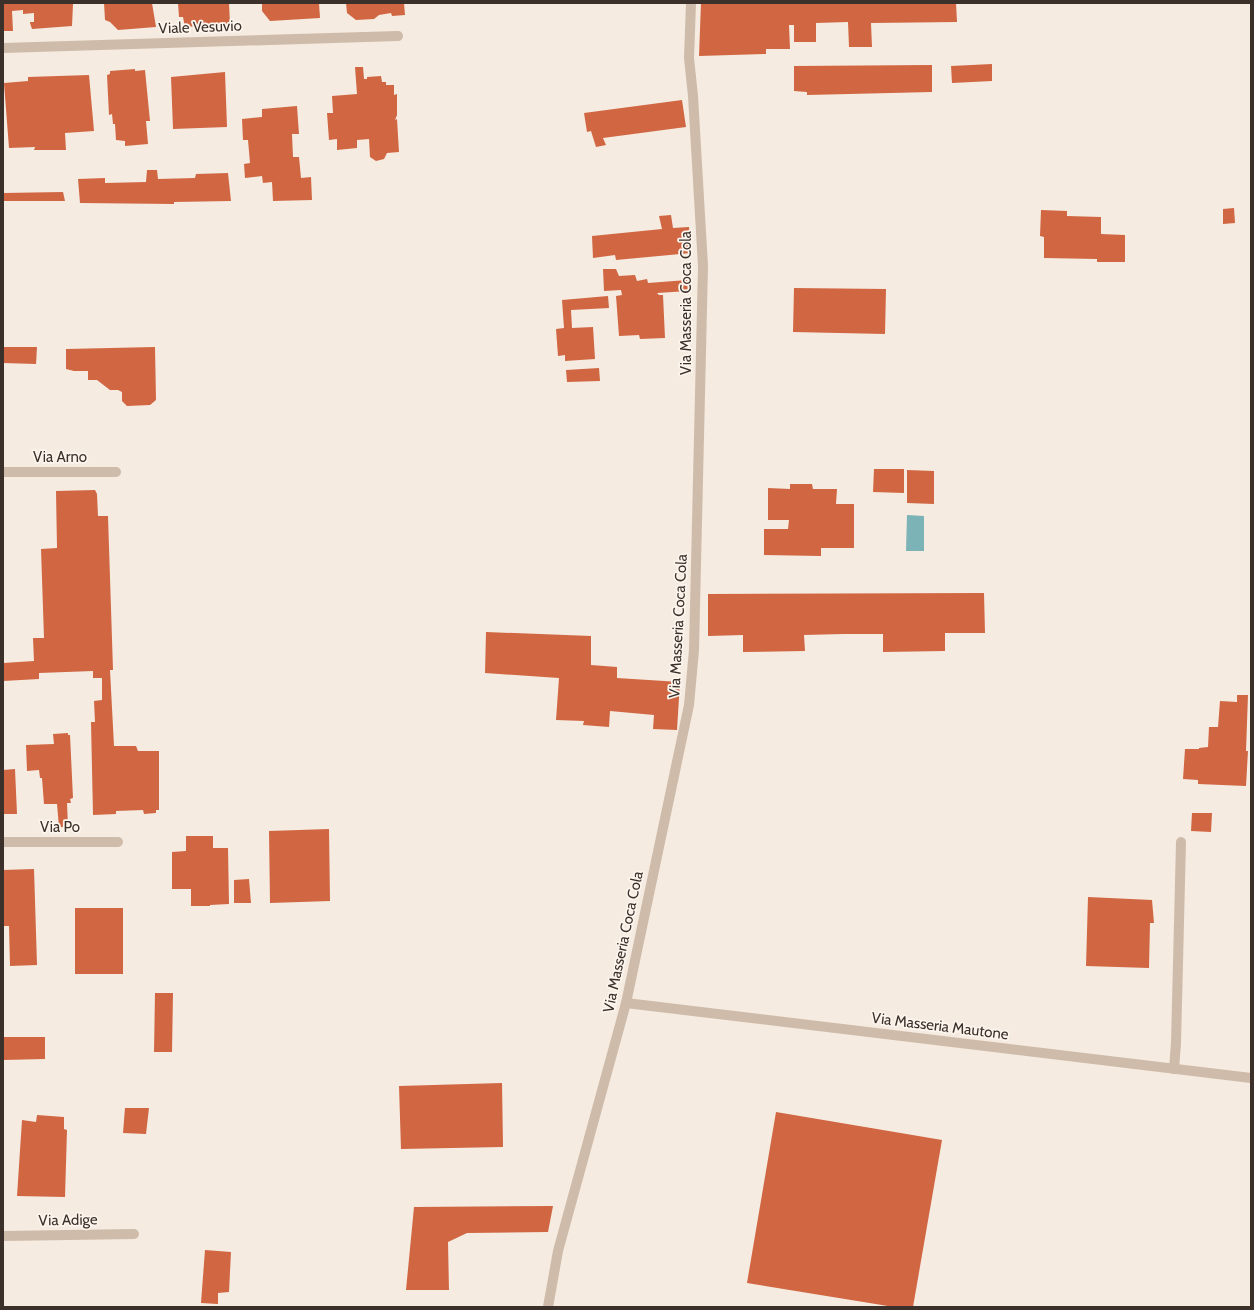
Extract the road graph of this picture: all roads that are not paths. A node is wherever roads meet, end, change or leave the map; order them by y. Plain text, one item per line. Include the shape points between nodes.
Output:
1 (691, 3) edge
2 (398, 36) dead end
3 (3, 48) edge
4 (3, 472) edge
5 (116, 472) dead end
6 (3, 842) edge
7 (118, 842) dead end
8 (1181, 842) dead end
9 (626, 1003) junction
10 (1174, 1069) junction
11 (1251, 1078) edge
12 (134, 1234) dead end
13 (3, 1236) edge
14 (548, 1307) edge

1 - 9 street, Via Masseria Coca Cola via 689,58 703,266 694,650 689,705
2 - 3 street, Viale Vesuvio
4 - 5 street, Via Arno
6 - 7 street, Via Po
8 - 10 street
9 - 10 street, Via Masseria Mautone
9 - 14 street, Via Masseria Coca Cola via 558,1251
10 - 11 street, Via Masseria Mautone
12 - 13 street, Via Adige

